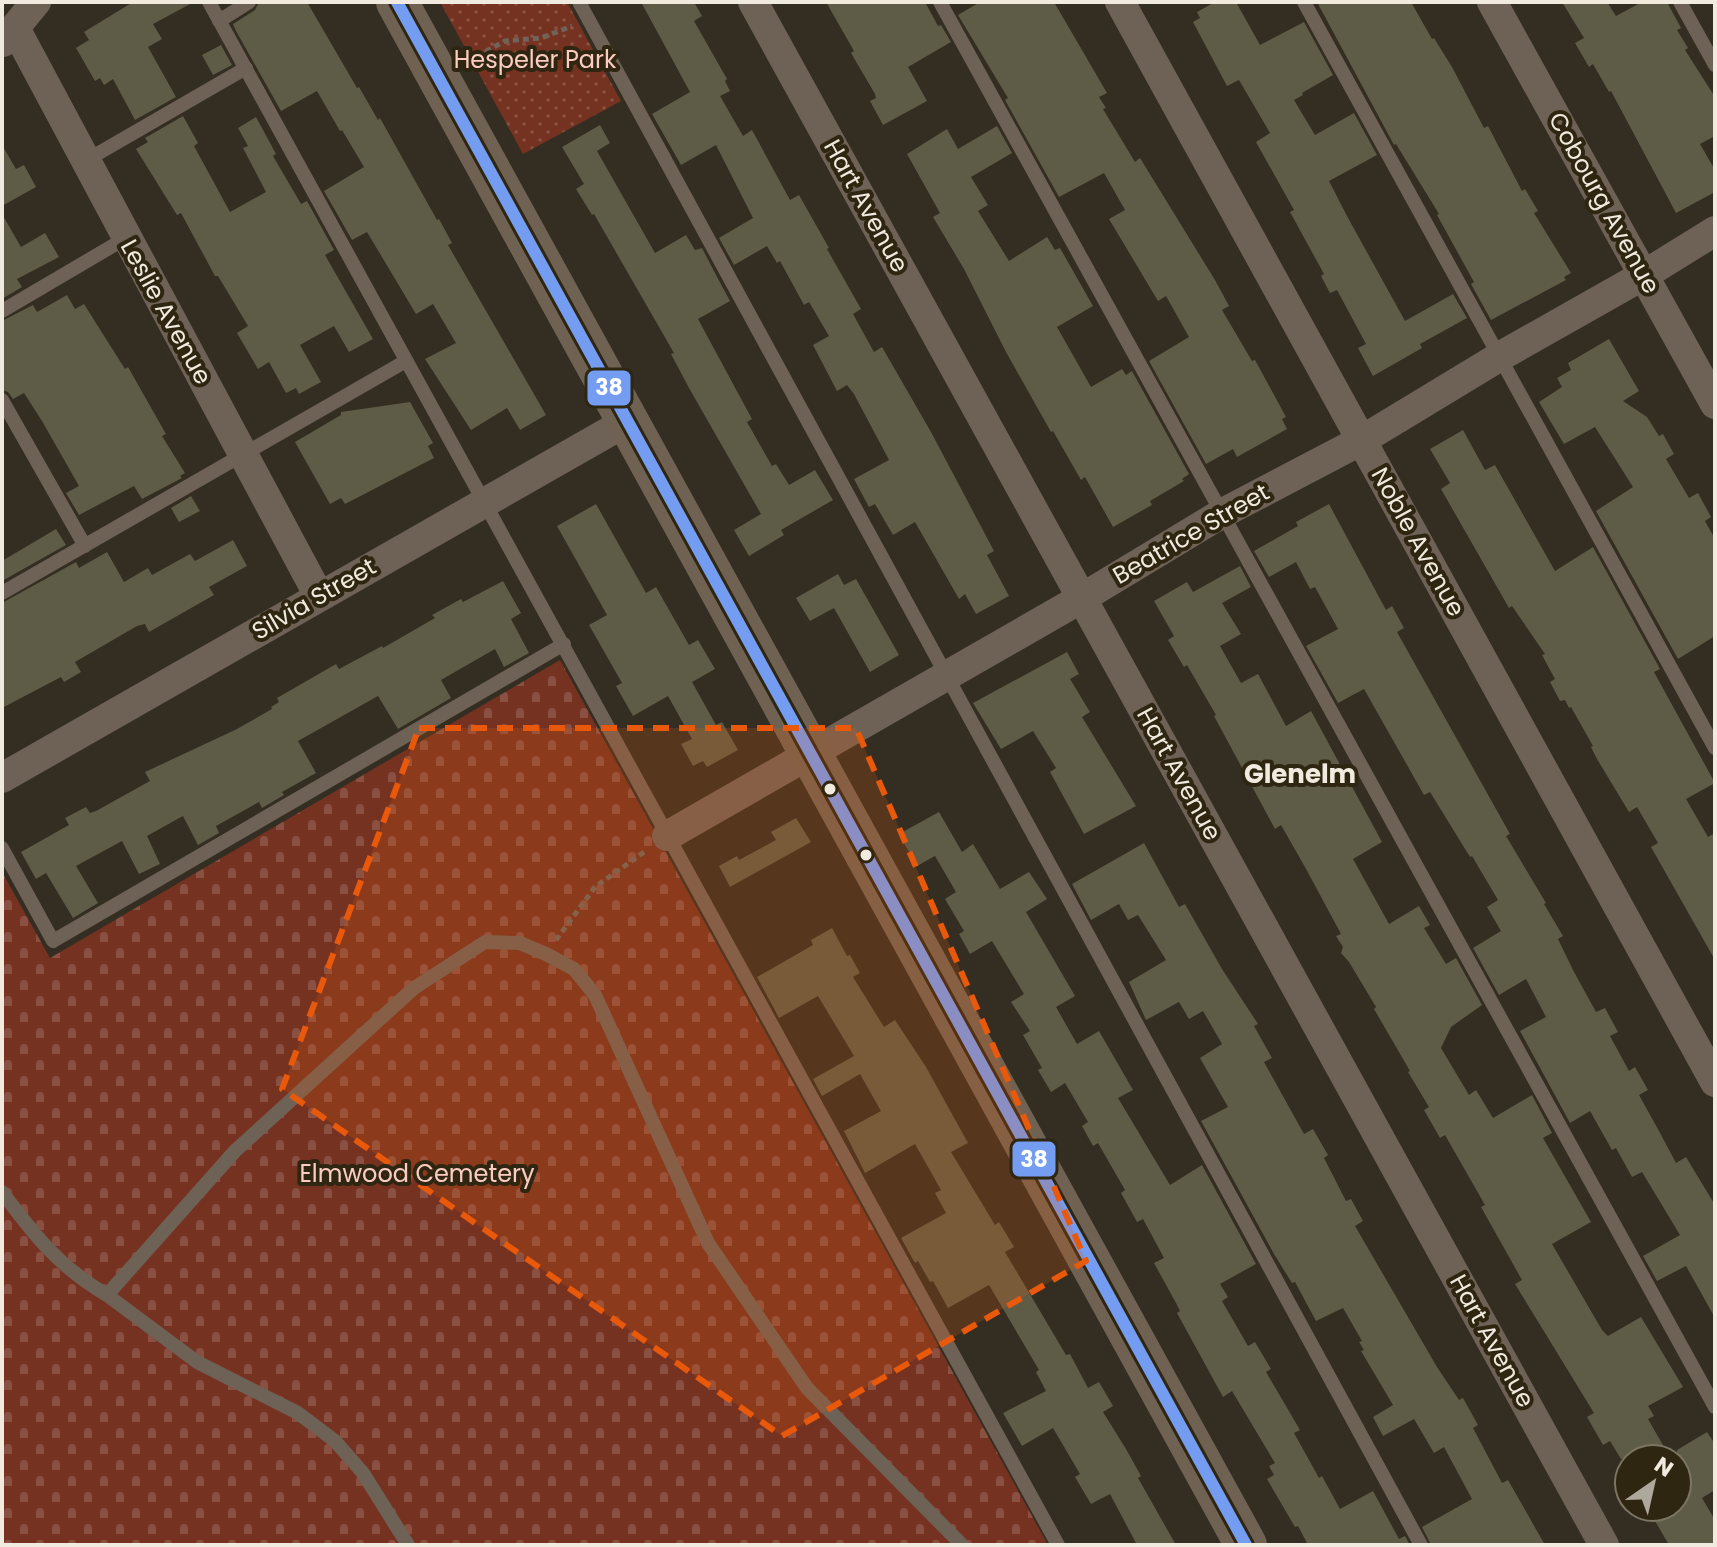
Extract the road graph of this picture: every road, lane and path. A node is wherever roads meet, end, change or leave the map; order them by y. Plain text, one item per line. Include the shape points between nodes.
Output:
1 (36, 2) edge
2 (209, 2) edge
3 (249, 2) edge
4 (397, 2) edge
5 (579, 2) edge
6 (753, 2) edge
7 (940, 2) edge
8 (1120, 2) edge
9 (1304, 2) edge
10 (1492, 2) edge
11 (1680, 2) edge
12 (588, 18) junction
13 (219, 21) junction
14 (8, 35) edge
15 (468, 61) dead end
16 (1715, 65) edge
17 (246, 68) junction
18 (85, 161) junction
19 (1715, 231) edge
20 (126, 238) junction
21 (1644, 275) junction
22 (2, 311) edge
23 (1499, 357) junction
24 (406, 361) junction
25 (2, 400) edge
26 (1715, 404) edge
27 (626, 422) junction
28 (1362, 440) junction
29 (244, 454) junction
30 (484, 503) junction
31 (1221, 514) junction
32 (85, 546) junction
33 (2, 593) edge
34 (319, 596) junction
35 (1082, 598) junction
36 (564, 644) junction
37 (946, 677) junction
38 (1715, 748) edge
39 (810, 754) junction
40 (2, 778) edge
41 (667, 836) junction
42 (2, 848) edge
43 (546, 954) junction
44 (1715, 1082) edge
45 (2, 1192) edge
46 (107, 1295) junction
47 (1715, 1407) edge
48 (408, 1545) edge
49 (962, 1545) edge
50 (1058, 1545) edge
51 (1246, 1545) edge
52 (1421, 1545) edge
53 (1604, 1545) edge

1 - 14 street
2 - 13 lane
3 - 13 lane
4 - 27 main road
5 - 12 lane
6 - 35 street, Hart Avenue
7 - 31 lane
8 - 28 street, Noble Avenue
9 - 23 lane
10 - 21 street, Cobourg Avenue
11 - 16 lane
12 - 15 path via 541,38 505,41
12 - 37 lane
13 - 17 lane
14 - 18 street, Leslie Avenue
17 - 18 lane
17 - 24 lane
18 - 20 street, Leslie Avenue
19 - 21 street, Beatrice Street
20 - 22 lane
20 - 29 street, Leslie Avenue
21 - 23 street, Beatrice Street
21 - 26 street, Cobourg Avenue
23 - 28 street, Beatrice Street
23 - 38 lane
24 - 29 lane
24 - 30 lane
25 - 32 lane
27 - 30 street, Silvia Street
27 - 39 main road
28 - 31 street, Beatrice Street
28 - 44 street, Noble Avenue
29 - 32 lane
29 - 34 street, Leslie Avenue
30 - 34 street, Silvia Street
30 - 36 lane
31 - 35 street, Beatrice Street
31 - 47 lane
32 - 33 lane
34 - 40 street, Silvia Street
35 - 37 street, Beatrice Street
35 - 53 street, Hart Avenue
36 - 41 lane
36 - 42 lane via 53,941
37 - 39 street, Beatrice Street
37 - 52 lane
39 - 41 street, Beatrice Street
39 - 51 main road
41 - 43 path via 595,887
41 - 50 lane
43 - 46 lane via 520,943 485,942 414,988 235,1151
43 - 49 lane via 574,969 595,995 708,1243 807,1388
45 - 46 lane via 39,1242
46 - 48 lane via 197,1362 298,1413 335,1441 363,1473

